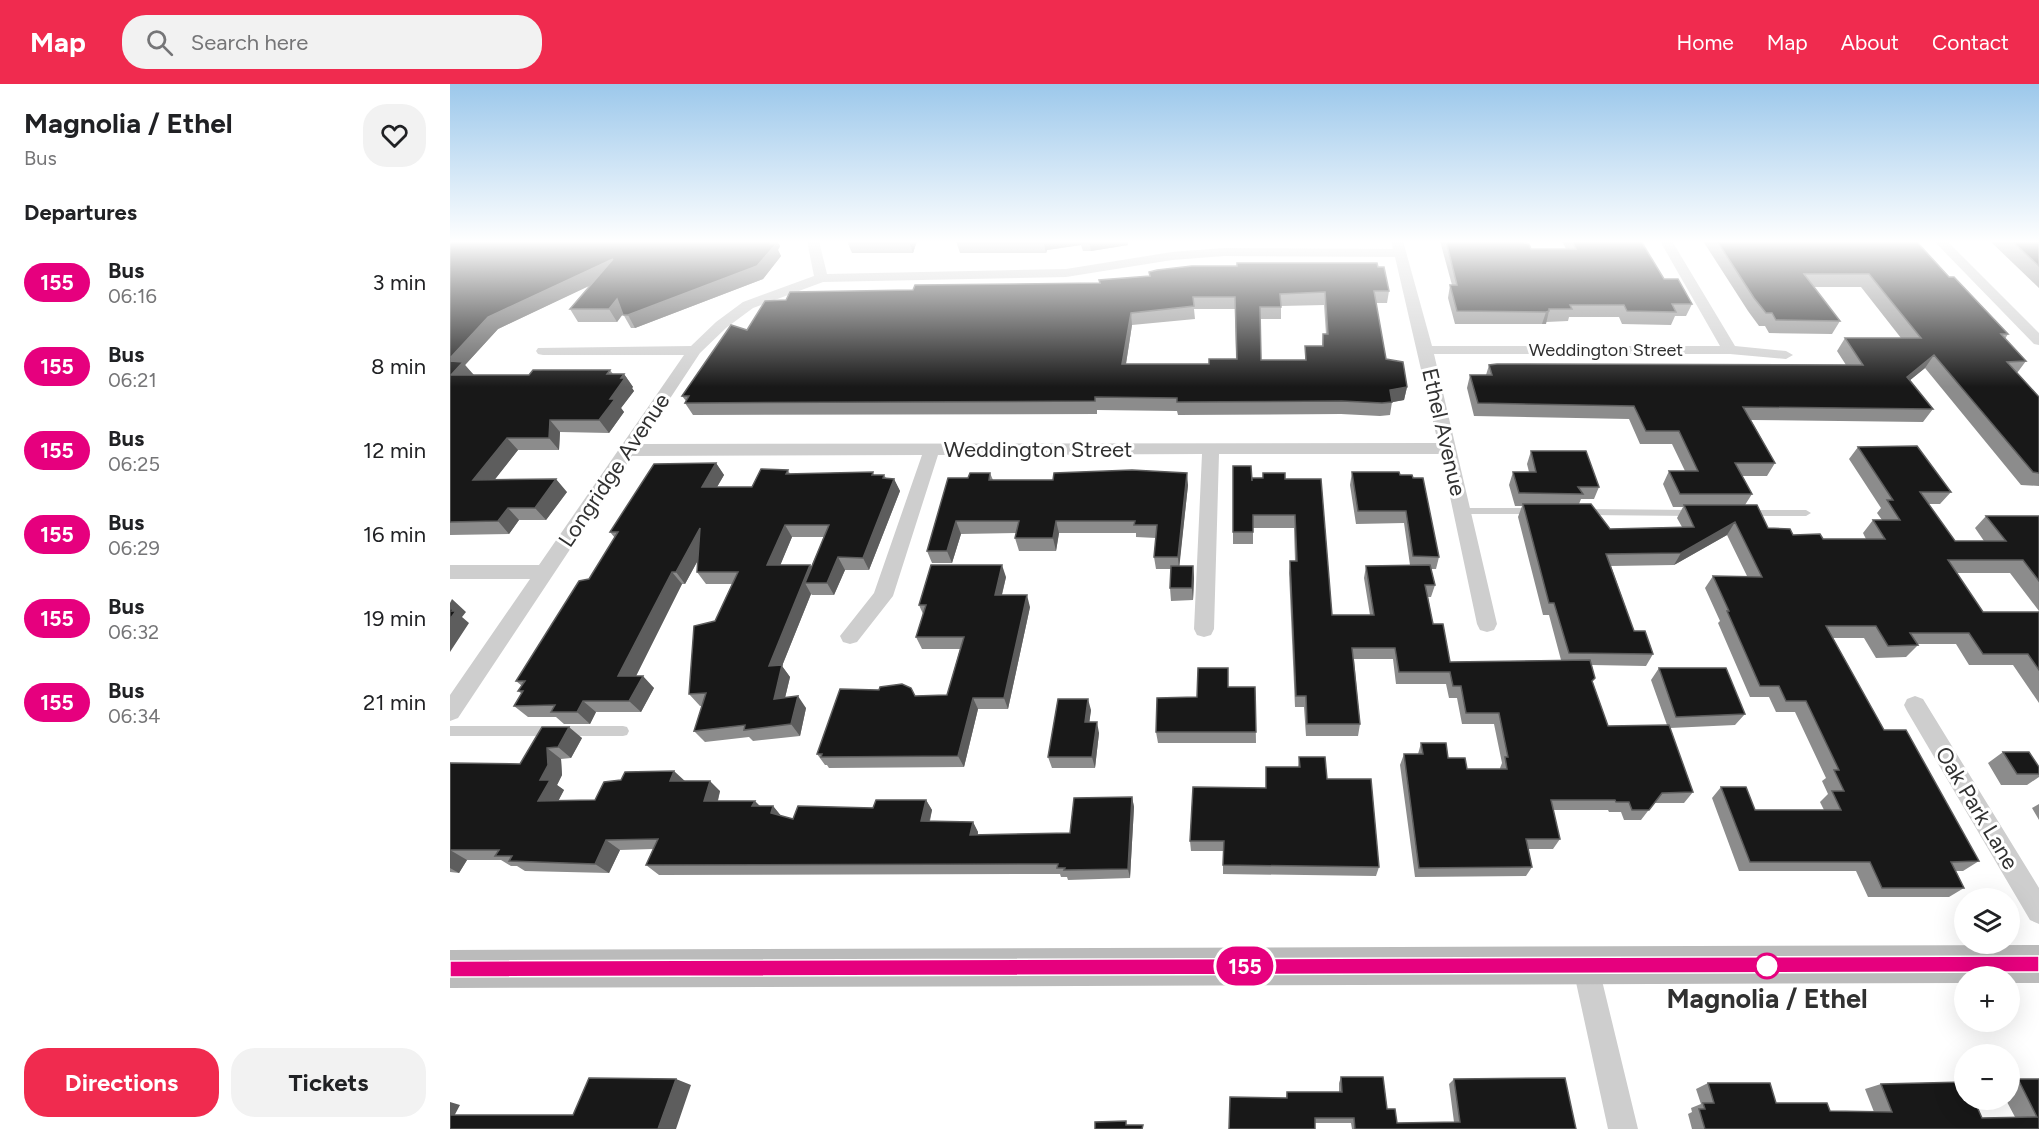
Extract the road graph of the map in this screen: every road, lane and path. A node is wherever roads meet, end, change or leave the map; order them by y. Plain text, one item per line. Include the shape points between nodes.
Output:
1 (784, 290) edge
2 (1410, 290) edge
3 (1695, 290) edge
4 (1988, 290) edge
5 (2039, 341) edge
6 (695, 350) junction
7 (1426, 350) junction
8 (1731, 350) junction
9 (543, 351) dead end
10 (1786, 355) dead end
11 (1211, 448) junction
12 (1448, 448) junction
13 (932, 449) junction
14 (627, 450) junction
15 (1462, 511) junction
16 (1545, 512) edge
17 (1569, 512) edge
18 (1699, 513) edge
19 (1735, 513) edge
20 (1806, 513) dead end
21 (450, 572) edge
22 (545, 572) junction
23 (1487, 624) dead end
24 (1204, 629) dead end
25 (850, 636) dead end
26 (1915, 705) dead end
27 (450, 712) edge
28 (450, 730) edge
29 (623, 731) dead end
30 (2039, 911) edge
31 (1585, 964) junction
32 (2039, 964) edge
33 (450, 969) edge
34 (1623, 1129) edge

1 - 6 street, Longridge Avenue via 748,305
2 - 7 street, Ethel Avenue
3 - 8 street
4 - 5 street
6 - 9 street
6 - 14 street, Longridge Avenue
7 - 8 street, Weddington Street
7 - 12 street, Ethel Avenue
8 - 10 street, Weddington Street
11 - 12 street, Weddington Street
11 - 13 street, Weddington Street
11 - 24 street
12 - 15 street, Ethel Avenue
13 - 14 street, Weddington Street
13 - 25 street via 883,596
14 - 22 street, Longridge Avenue
15 - 16 lane
15 - 23 street, Ethel Avenue
17 - 18 lane
19 - 20 lane
21 - 22 street
22 - 27 street, Longridge Avenue
26 - 30 street, Oak Park Lane
28 - 29 lane
31 - 32 main road
31 - 33 main road
31 - 34 street

